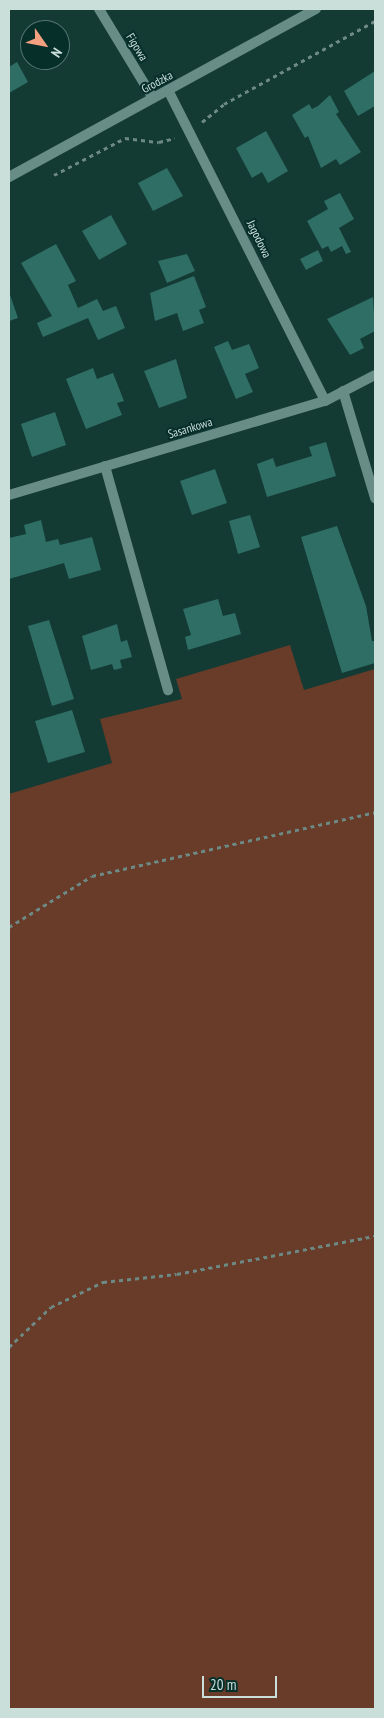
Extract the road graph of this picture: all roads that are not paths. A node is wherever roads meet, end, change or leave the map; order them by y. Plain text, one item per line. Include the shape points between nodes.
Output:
1 (99, 9) edge
2 (316, 9) edge
3 (168, 90) junction
4 (153, 98) junction
5 (9, 177) edge
6 (375, 375) edge
7 (343, 391) junction
8 (325, 401) junction
9 (104, 466) junction
10 (9, 495) edge
11 (375, 498) edge
12 (168, 690) dead end

1 - 4 street, Figowa
2 - 3 street, Grodzka
3 - 4 street, Grodzka
3 - 8 street, Jagodowa
4 - 5 street, Grodzka
6 - 7 street, Sasankowa
7 - 8 street, Sasankowa
7 - 11 street
8 - 9 street, Sasankowa
9 - 10 street, Sasankowa
9 - 12 street

